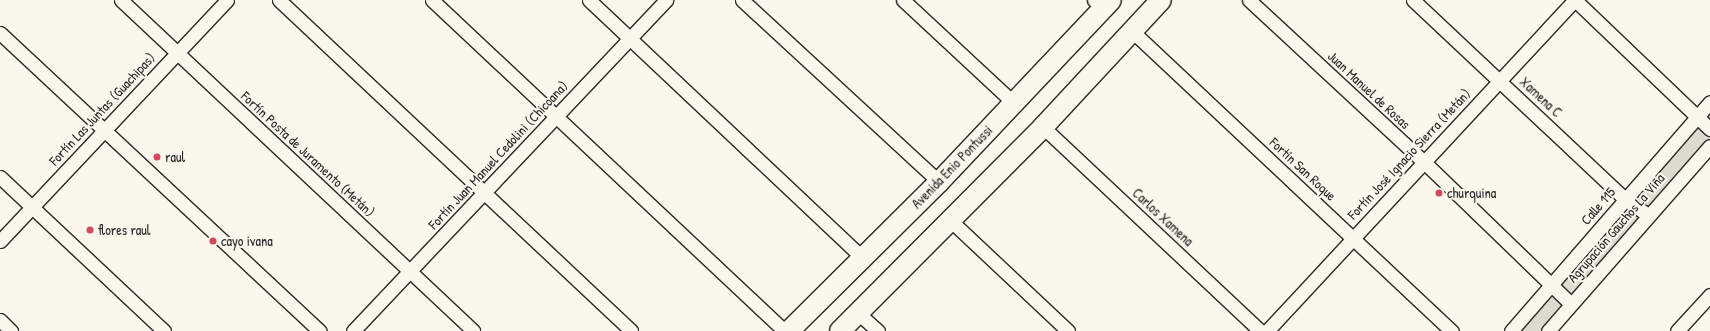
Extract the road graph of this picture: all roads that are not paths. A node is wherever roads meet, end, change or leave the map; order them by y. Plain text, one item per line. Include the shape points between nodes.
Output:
1 (121, 0) edge
2 (227, 0) edge
3 (279, 0) edge
4 (432, 0) edge
5 (589, 0) edge
6 (666, 0) edge
7 (742, 0) edge
8 (903, 0) edge
9 (1161, 0) edge
10 (1249, 0) edge
11 (1413, 0) edge
12 (1575, 0) edge
13 (1103, 3) edge
14 (1132, 31) junction
15 (0, 33) edge
16 (630, 38) junction
17 (177, 53) junction
18 (1500, 80) junction
19 (1710, 102) edge
20 (1014, 103) junction
21 (556, 117) junction
22 (1696, 117) junction
23 (1043, 127) junction
24 (1710, 129) edge
25 (105, 130) junction
26 (1710, 146) edge
27 (1424, 162) junction
28 (0, 177) edge
29 (939, 182) junction
30 (483, 193) junction
31 (1626, 199) junction
32 (32, 206) junction
33 (1648, 215) junction
34 (950, 220) junction
35 (1353, 238) junction
36 (0, 241) edge
37 (862, 257) junction
38 (410, 272) junction
39 (1552, 284) junction
40 (1710, 295) edge
41 (1571, 304) junction
42 (858, 313) junction
43 (0, 320) edge
44 (11, 331) edge
45 (164, 331) edge
46 (320, 331) edge
47 (353, 331) edge
48 (473, 331) edge
49 (631, 331) edge
50 (784, 331) edge
51 (789, 331) edge
52 (840, 331) edge
53 (878, 331) edge
54 (1068, 331) edge
55 (1260, 331) edge
56 (1267, 331) edge
57 (1452, 331) edge
58 (1511, 331) edge
59 (1548, 331) edge
60 (1677, 331) edge

1 - 17 street, Fortín Posta de Juramento (Metán)
2 - 17 street, Fortín Las Juntas (Guachipas)
3 - 30 street
4 - 21 street
5 - 16 street
6 - 16 street, Fortín Juan Manuel Cedolini (Chicoana)
7 - 29 street
8 - 20 street
9 - 14 main road
10 - 27 street, Juan Manuel de Rosas
11 - 18 street, Xamena C
12 - 18 street, Fortín José Ignacio Sierra (Metán)
12 - 22 street
13 - 20 main road, Avenida Enio Pontussi
14 - 23 main road
14 - 35 street, Fortín San Roque
15 - 25 street
16 - 21 street, Fortín Juan Manuel Cedolini (Chicoana)
16 - 37 street
17 - 25 street, Fortín Las Juntas (Guachipas)
17 - 38 street, Fortín Posta de Juramento (Metán)
18 - 27 street, Fortín José Ignacio Sierra (Metán)
18 - 31 street, Xamena C
19 - 22 street, Calle 115
20 - 29 main road, Avenida Enio Pontussi
21 - 30 street, Fortín Juan Manuel Cedolini (Chicoana)
21 - 50 street
22 - 24 street
22 - 31 street, Calle 115
23 - 34 main road
23 - 55 street, Carlos Xamena
25 - 32 street, Fortín Las Juntas (Guachipas)
25 - 46 street
26 - 33 street, Agrupación Gauchos La Viña
27 - 35 street, Fortín José Ignacio Sierra (Metán)
27 - 39 street, Juan Manuel de Rosas
28 - 32 street
29 - 37 main road, Avenida Enio Pontussi
30 - 38 street, Fortín Juan Manuel Cedolini (Chicoana)
30 - 49 street
31 - 33 street, Xamena C
31 - 39 street, Calle 115
32 - 36 street, Fortín Las Juntas (Guachipas)
32 - 45 street
33 - 41 street, Agrupación Gauchos La Viña
34 - 42 main road
34 - 54 street
35 - 56 street, Fortín José Ignacio Sierra (Metán)
35 - 57 street, Fortín San Roque
37 - 51 main road, Avenida Enio Pontussi
38 - 47 street, Fortín Juan Manuel Cedolini (Chicoana)
38 - 48 street, Fortín Posta de Juramento (Metán)
39 - 41 street, Juan Manuel de Rosas
39 - 58 street, Calle 115
40 - 60 street
41 - 59 street, Agrupación Gauchos La Viña
42 - 52 main road
42 - 53 street
43 - 44 street

